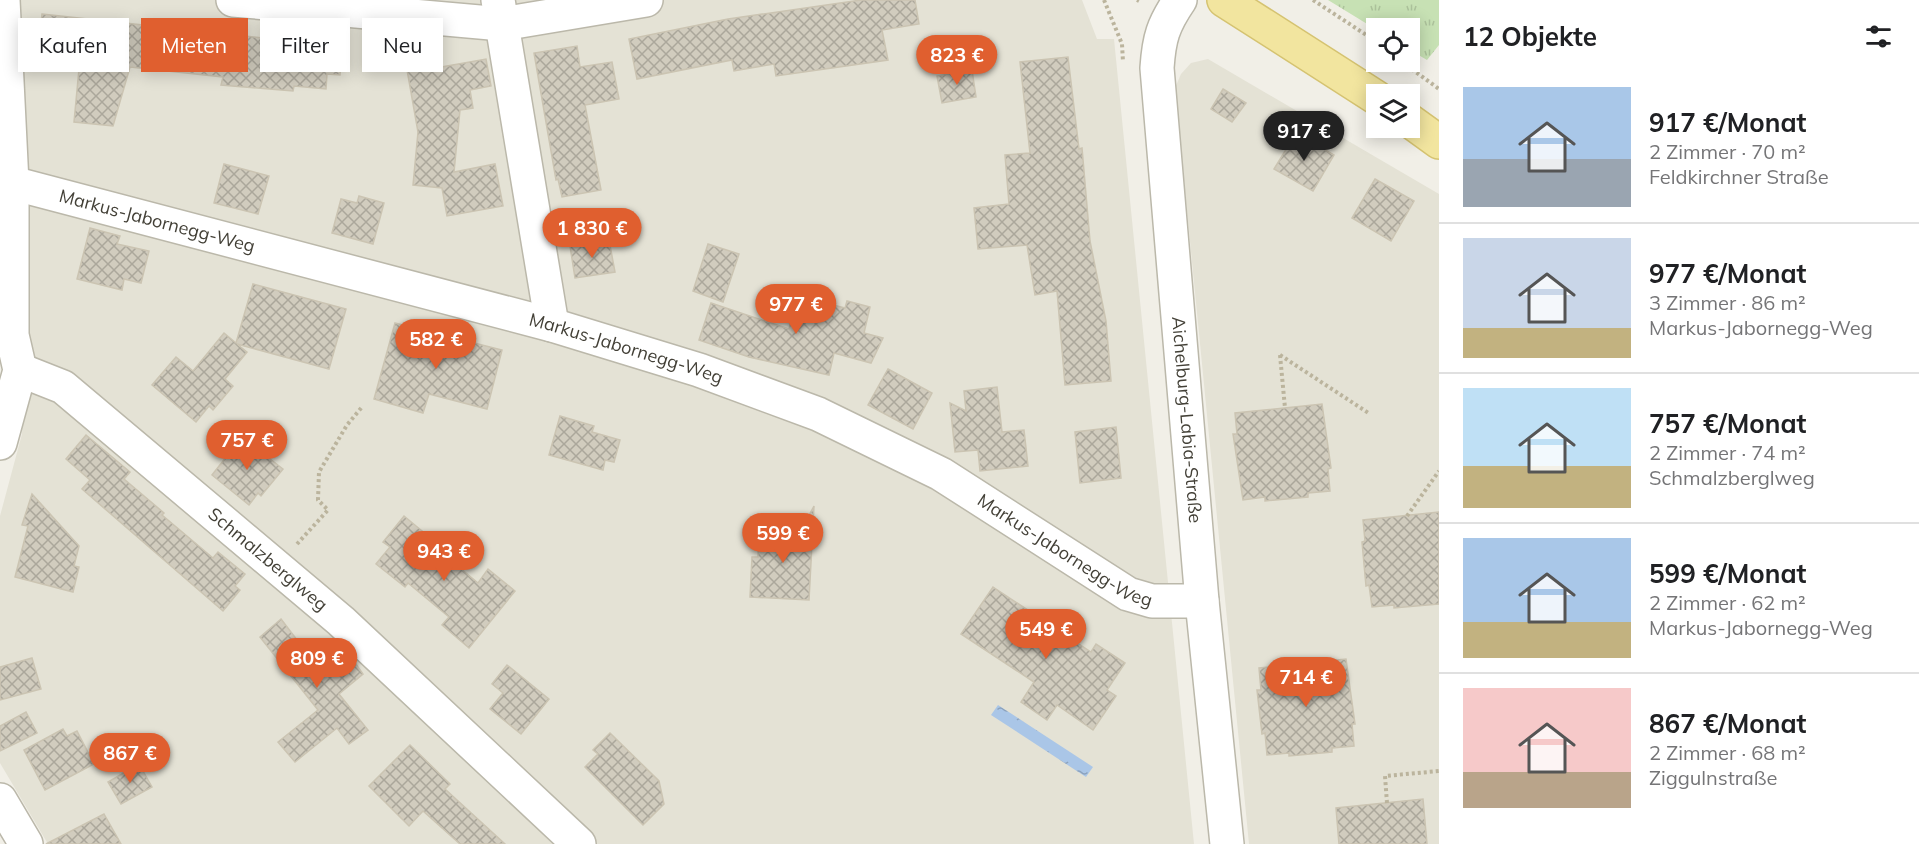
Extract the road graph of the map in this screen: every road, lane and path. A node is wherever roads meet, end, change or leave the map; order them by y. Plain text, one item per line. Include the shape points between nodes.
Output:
1 (3, 0) edge
2 (232, 0) edge
3 (646, 0) edge
4 (1180, 0) edge
5 (1224, 0) edge
6 (1313, 0) edge
7 (500, 12) edge
8 (1366, 35) edge
9 (1416, 72) edge
10 (1439, 89) edge
11 (1366, 92) edge
12 (1420, 129) edge
13 (1439, 142) edge
14 (12, 183) junction
15 (552, 325) junction
16 (6, 334) edge
17 (20, 370) junction
18 (362, 407) dead end
19 (1285, 408) dead end
20 (1370, 414) dead end
21 (0, 443) edge
22 (1439, 471) edge
23 (1407, 516) dead end
24 (276, 567) junction
25 (1202, 601) junction
26 (1439, 771) edge
27 (0, 800) edge
28 (1387, 803) dead end
29 (26, 844) edge
30 (579, 844) edge
31 (1227, 844) edge

1 - 14 street
2 - 7 street
3 - 7 street
4 - 25 street, Aichelburg-Labia-Straße via 1164,23 1157,68
5 - 11 main road
6 - 8 path
7 - 15 street
9 - 10 path
12 - 13 main road
14 - 15 street, Markus-Jabornegg-Weg
14 - 16 street
15 - 25 street, Markus-Jabornegg-Weg via 699,370 818,414 941,474 1128,594 1152,601
16 - 17 street
17 - 21 street
17 - 24 street, Schmalzberglweg via 63,387
18 - 24 path via 320,472 318,500 328,510
19 - 20 path via 1280,355
22 - 23 path
24 - 30 street, Schmalzberglweg via 341,621
25 - 31 street, Aichelburg-Labia-Straße
26 - 28 path via 1385,776
27 - 29 street

